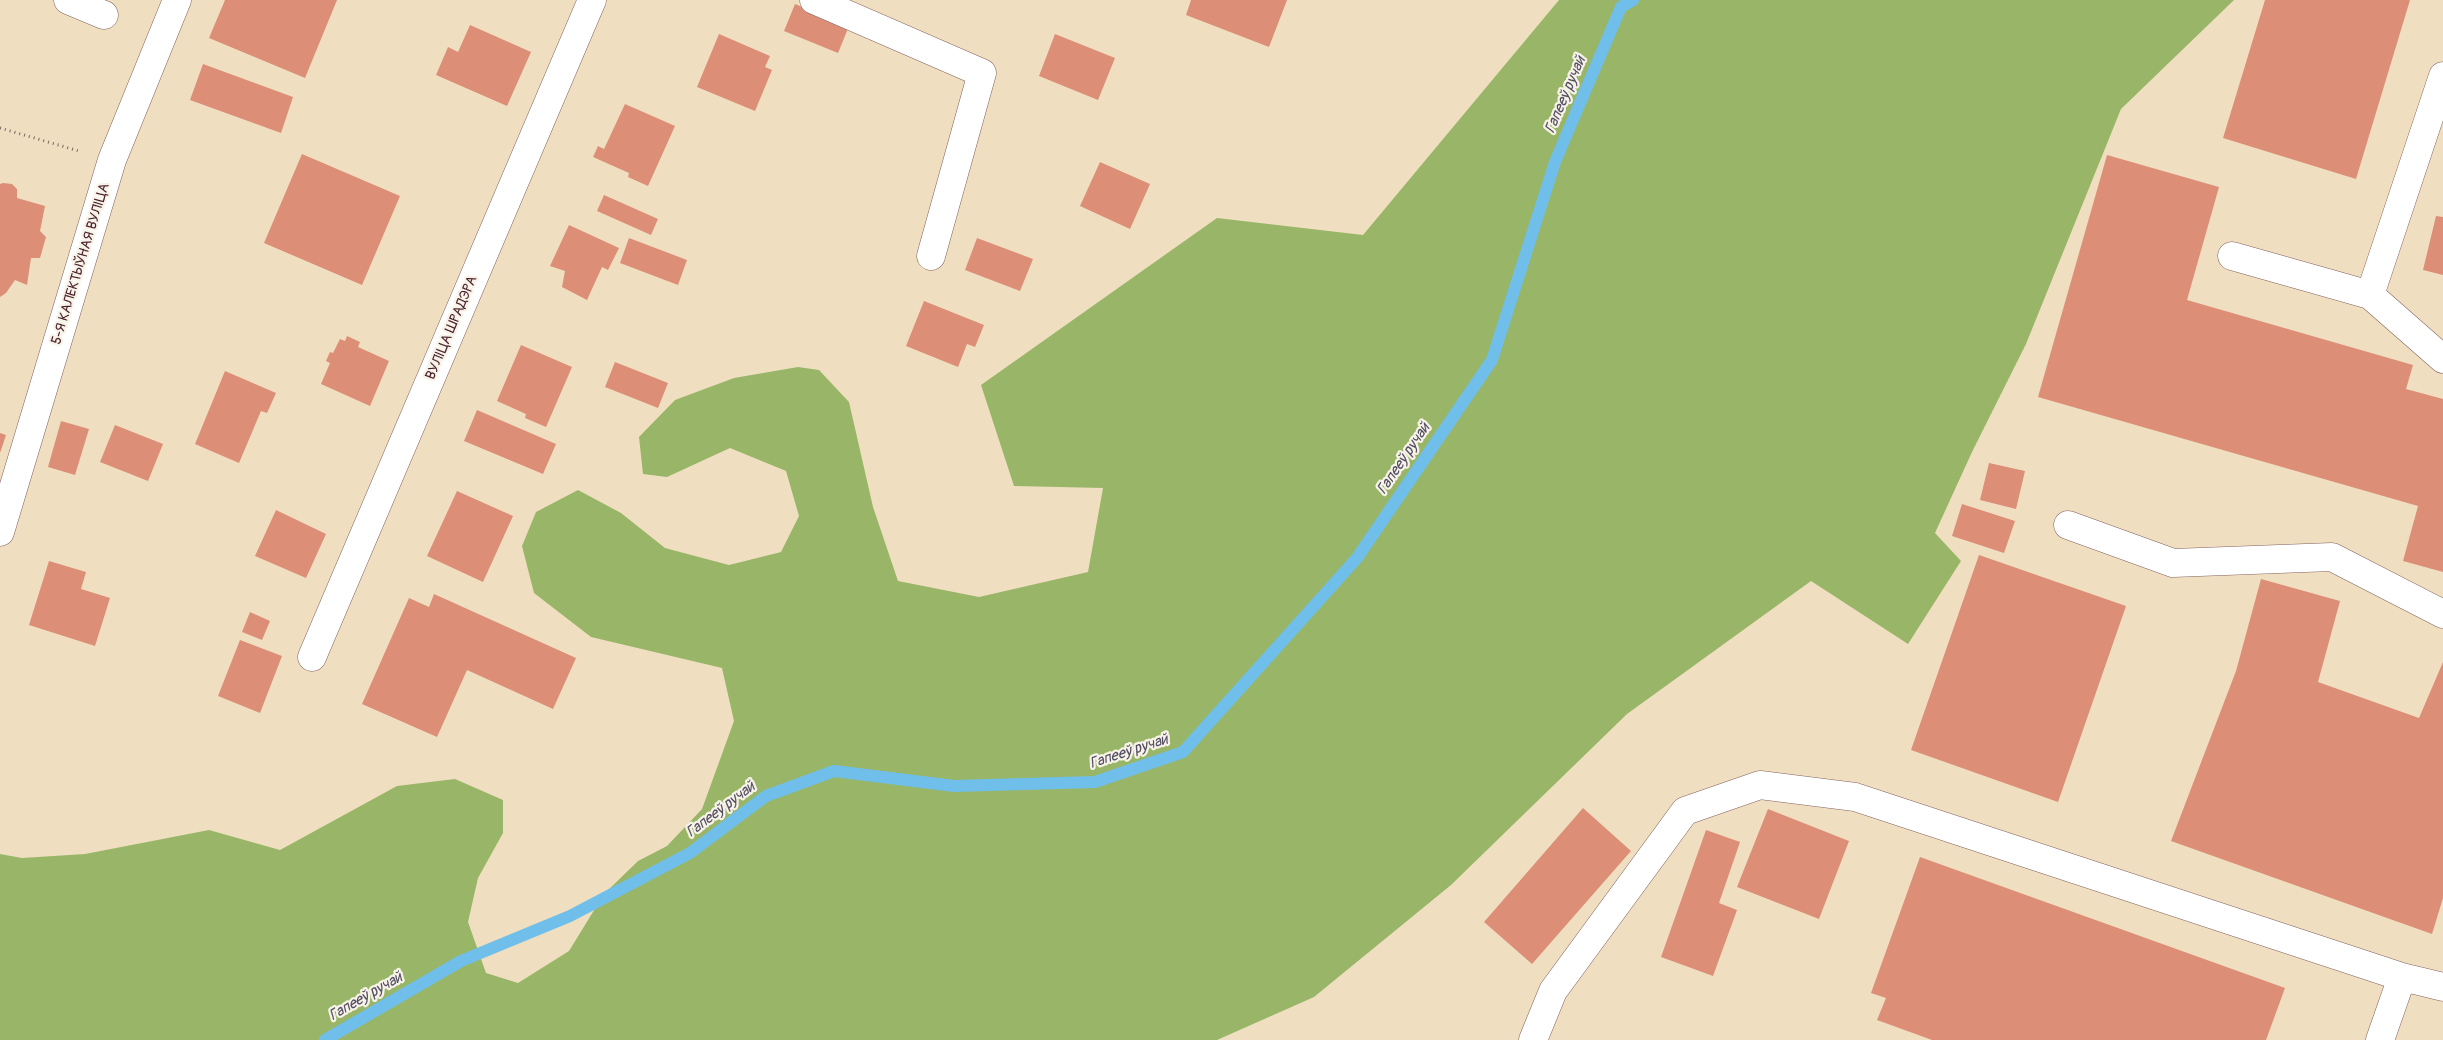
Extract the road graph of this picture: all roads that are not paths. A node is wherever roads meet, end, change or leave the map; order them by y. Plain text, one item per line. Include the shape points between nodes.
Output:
1 (68, 0) edge
2 (176, 0) edge
3 (814, 0) edge
4 (589, 1) edge
5 (104, 15) dead end
6 (2443, 76) edge
7 (931, 256) dead end
8 (2232, 256) dead end
9 (2370, 294) junction
10 (2443, 359) edge
11 (2068, 525) dead end
12 (0, 532) edge
13 (2443, 614) edge
14 (312, 657) dead end
15 (2402, 977) junction
16 (2443, 987) edge
17 (1533, 1040) edge
18 (2380, 1040) edge

1 - 5 street
2 - 12 street, 5-Я КАЛЕКТЫЎНАЯ ВУЛІЦА via 112,160
3 - 7 street via 982,73
4 - 14 street, ВУЛІЦА ШРАДЭРА
6 - 9 street
8 - 9 street
9 - 10 street
11 - 13 street via 2174,563 2332,557
15 - 16 street
15 - 17 street via 1855,797 1760,785 1685,811 1553,991
15 - 18 street

